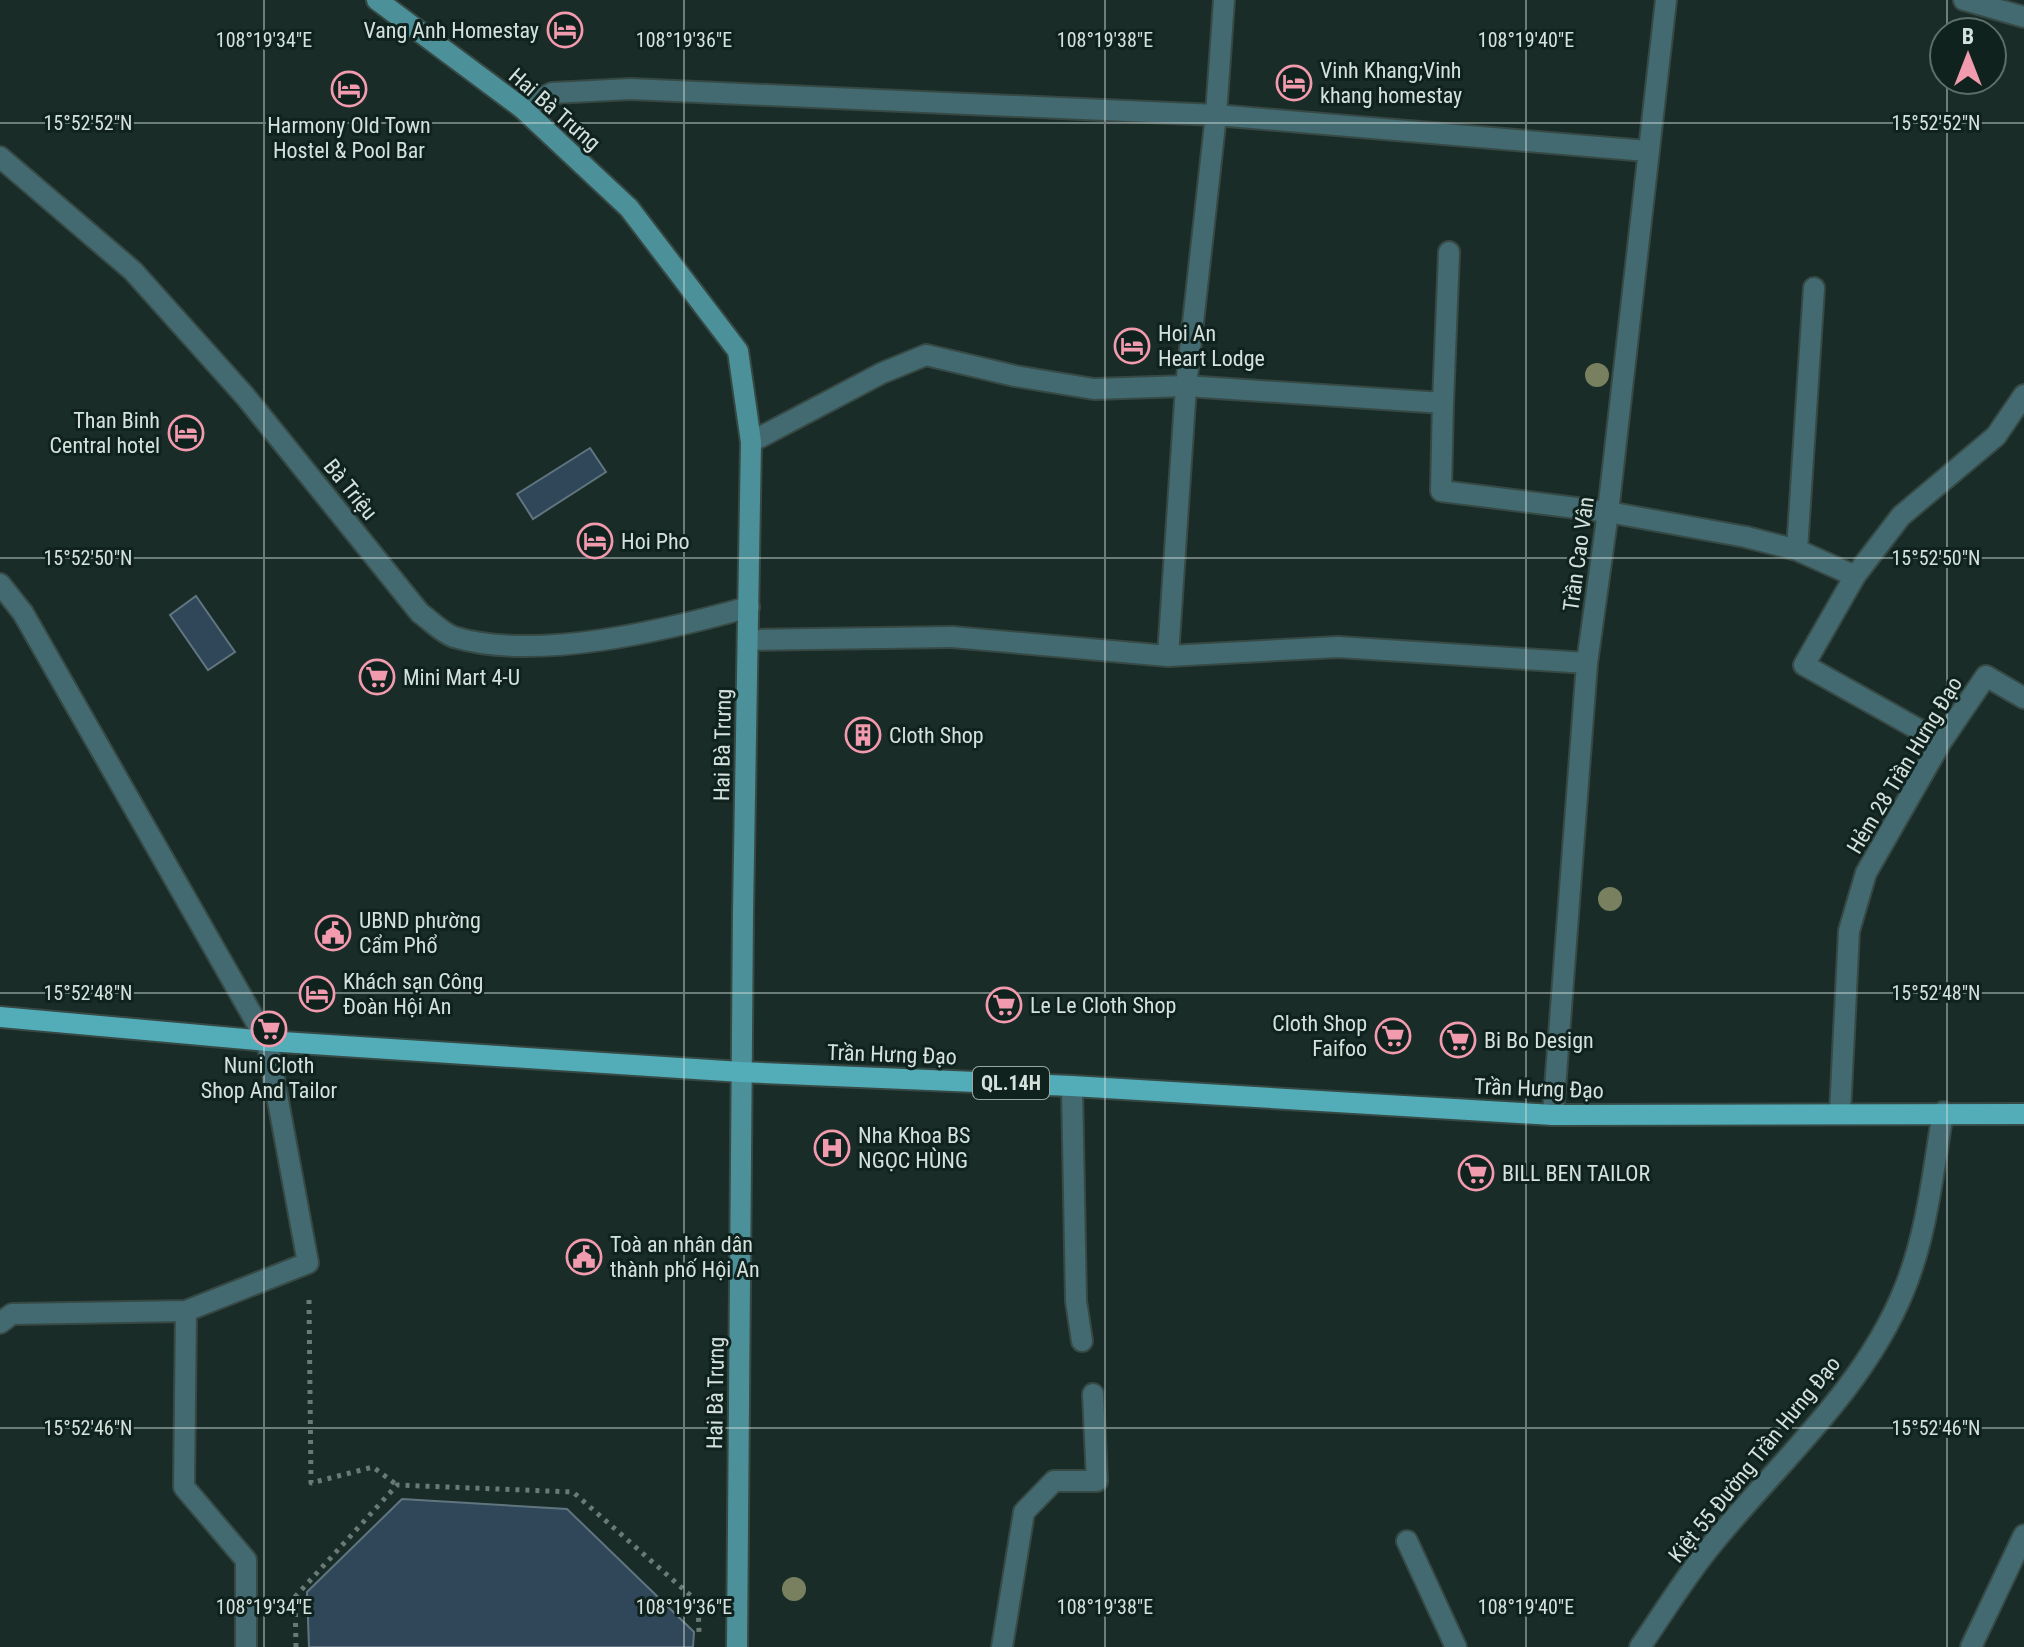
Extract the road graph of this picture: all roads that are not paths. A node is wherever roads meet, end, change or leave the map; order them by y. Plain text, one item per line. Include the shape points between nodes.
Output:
1 (377, 0) edge
2 (1224, 0) edge
3 (1666, 0) edge
4 (1964, 0) edge
5 (2024, 17) edge
6 (522, 108) junction
7 (1216, 115) junction
8 (1647, 151) junction
9 (0, 157) edge
10 (1449, 252) dead end
11 (1814, 288) dead end
12 (1186, 386) junction
13 (2024, 395) edge
14 (1443, 403) junction
15 (751, 442) junction
16 (1608, 512) junction
17 (1797, 550) junction
18 (1855, 576) junction
19 (0, 584) edge
20 (749, 607) junction
21 (748, 640) junction
22 (1168, 656) junction
23 (1587, 663) junction
24 (2024, 698) edge
25 (1941, 742) junction
26 (0, 1017) edge
27 (267, 1041) junction
28 (741, 1072) junction
29 (1072, 1086) junction
30 (1943, 1112) junction
31 (1840, 1113) junction
32 (2024, 1114) edge
33 (1553, 1115) junction
34 (186, 1311) junction
35 (0, 1323) edge
36 (1082, 1341) dead end
37 (1093, 1394) dead end
38 (2024, 1535) edge
39 (1407, 1541) dead end
40 (246, 1647) edge
41 (737, 1647) edge
42 (1002, 1647) edge
43 (1456, 1647) edge
44 (1640, 1647) edge
45 (1971, 1647) edge

1 - 6 street, Hai Bà Trưng
2 - 7 street
3 - 8 street, Trần Cao Vân
4 - 5 street
6 - 7 street via 552,93 631,89
6 - 15 street, Hai Bà Trưng via 629,208 738,351
7 - 8 street
7 - 12 street
8 - 16 street, Trần Cao Vân
9 - 20 street, Bà Triệu via 133,271 245,396 420,613 451,636 501,647 587,641 691,624
10 - 14 street
11 - 17 street
12 - 14 street
12 - 15 street via 1094,389 926,355
12 - 22 street
13 - 18 street via 1996,436 1901,516
14 - 16 street via 1441,491
15 - 20 street, Hai Bà Trưng
16 - 17 street
16 - 23 street, Trần Cao Vân
17 - 18 street
18 - 25 street via 1804,665
19 - 27 street via 23,613
20 - 21 street, Hai Bà Trưng
21 - 22 street via 952,637
21 - 28 street, Hai Bà Trưng
22 - 23 street via 1338,647
23 - 33 street, Trần Cao Vân
24 - 25 street, Hẻm 28 Trần Hưng Đạo via 1986,676
25 - 31 street, Hẻm 28 Trần Hưng Đạo via 1866,873 1849,931
26 - 27 main road, Trần Hưng Đạo / QL.14H
27 - 28 main road, Trần Hưng Đạo / QL.14H
27 - 34 street via 308,1263
28 - 29 main road, Trần Hưng Đạo / QL.14H
28 - 41 street, Hai Bà Trưng
29 - 33 main road, Trần Hưng Đạo / QL.14H
29 - 36 street via 1076,1301
30 - 31 main road, Trần Hưng Đạo / QL.14H
30 - 32 main road, Trần Hưng Đạo / QL.14H
30 - 44 street, Kiệt 55 Đường Trần Hưng Đạo via 1925,1225 1905,1289 1883,1335 1831,1408 1712,1544
31 - 33 main road, Trần Hưng Đạo / QL.14H
34 - 35 street via 12,1314
34 - 40 street via 184,1487 246,1560
37 - 42 street via 1097,1481 1054,1481 1024,1512
38 - 45 street
39 - 43 street

